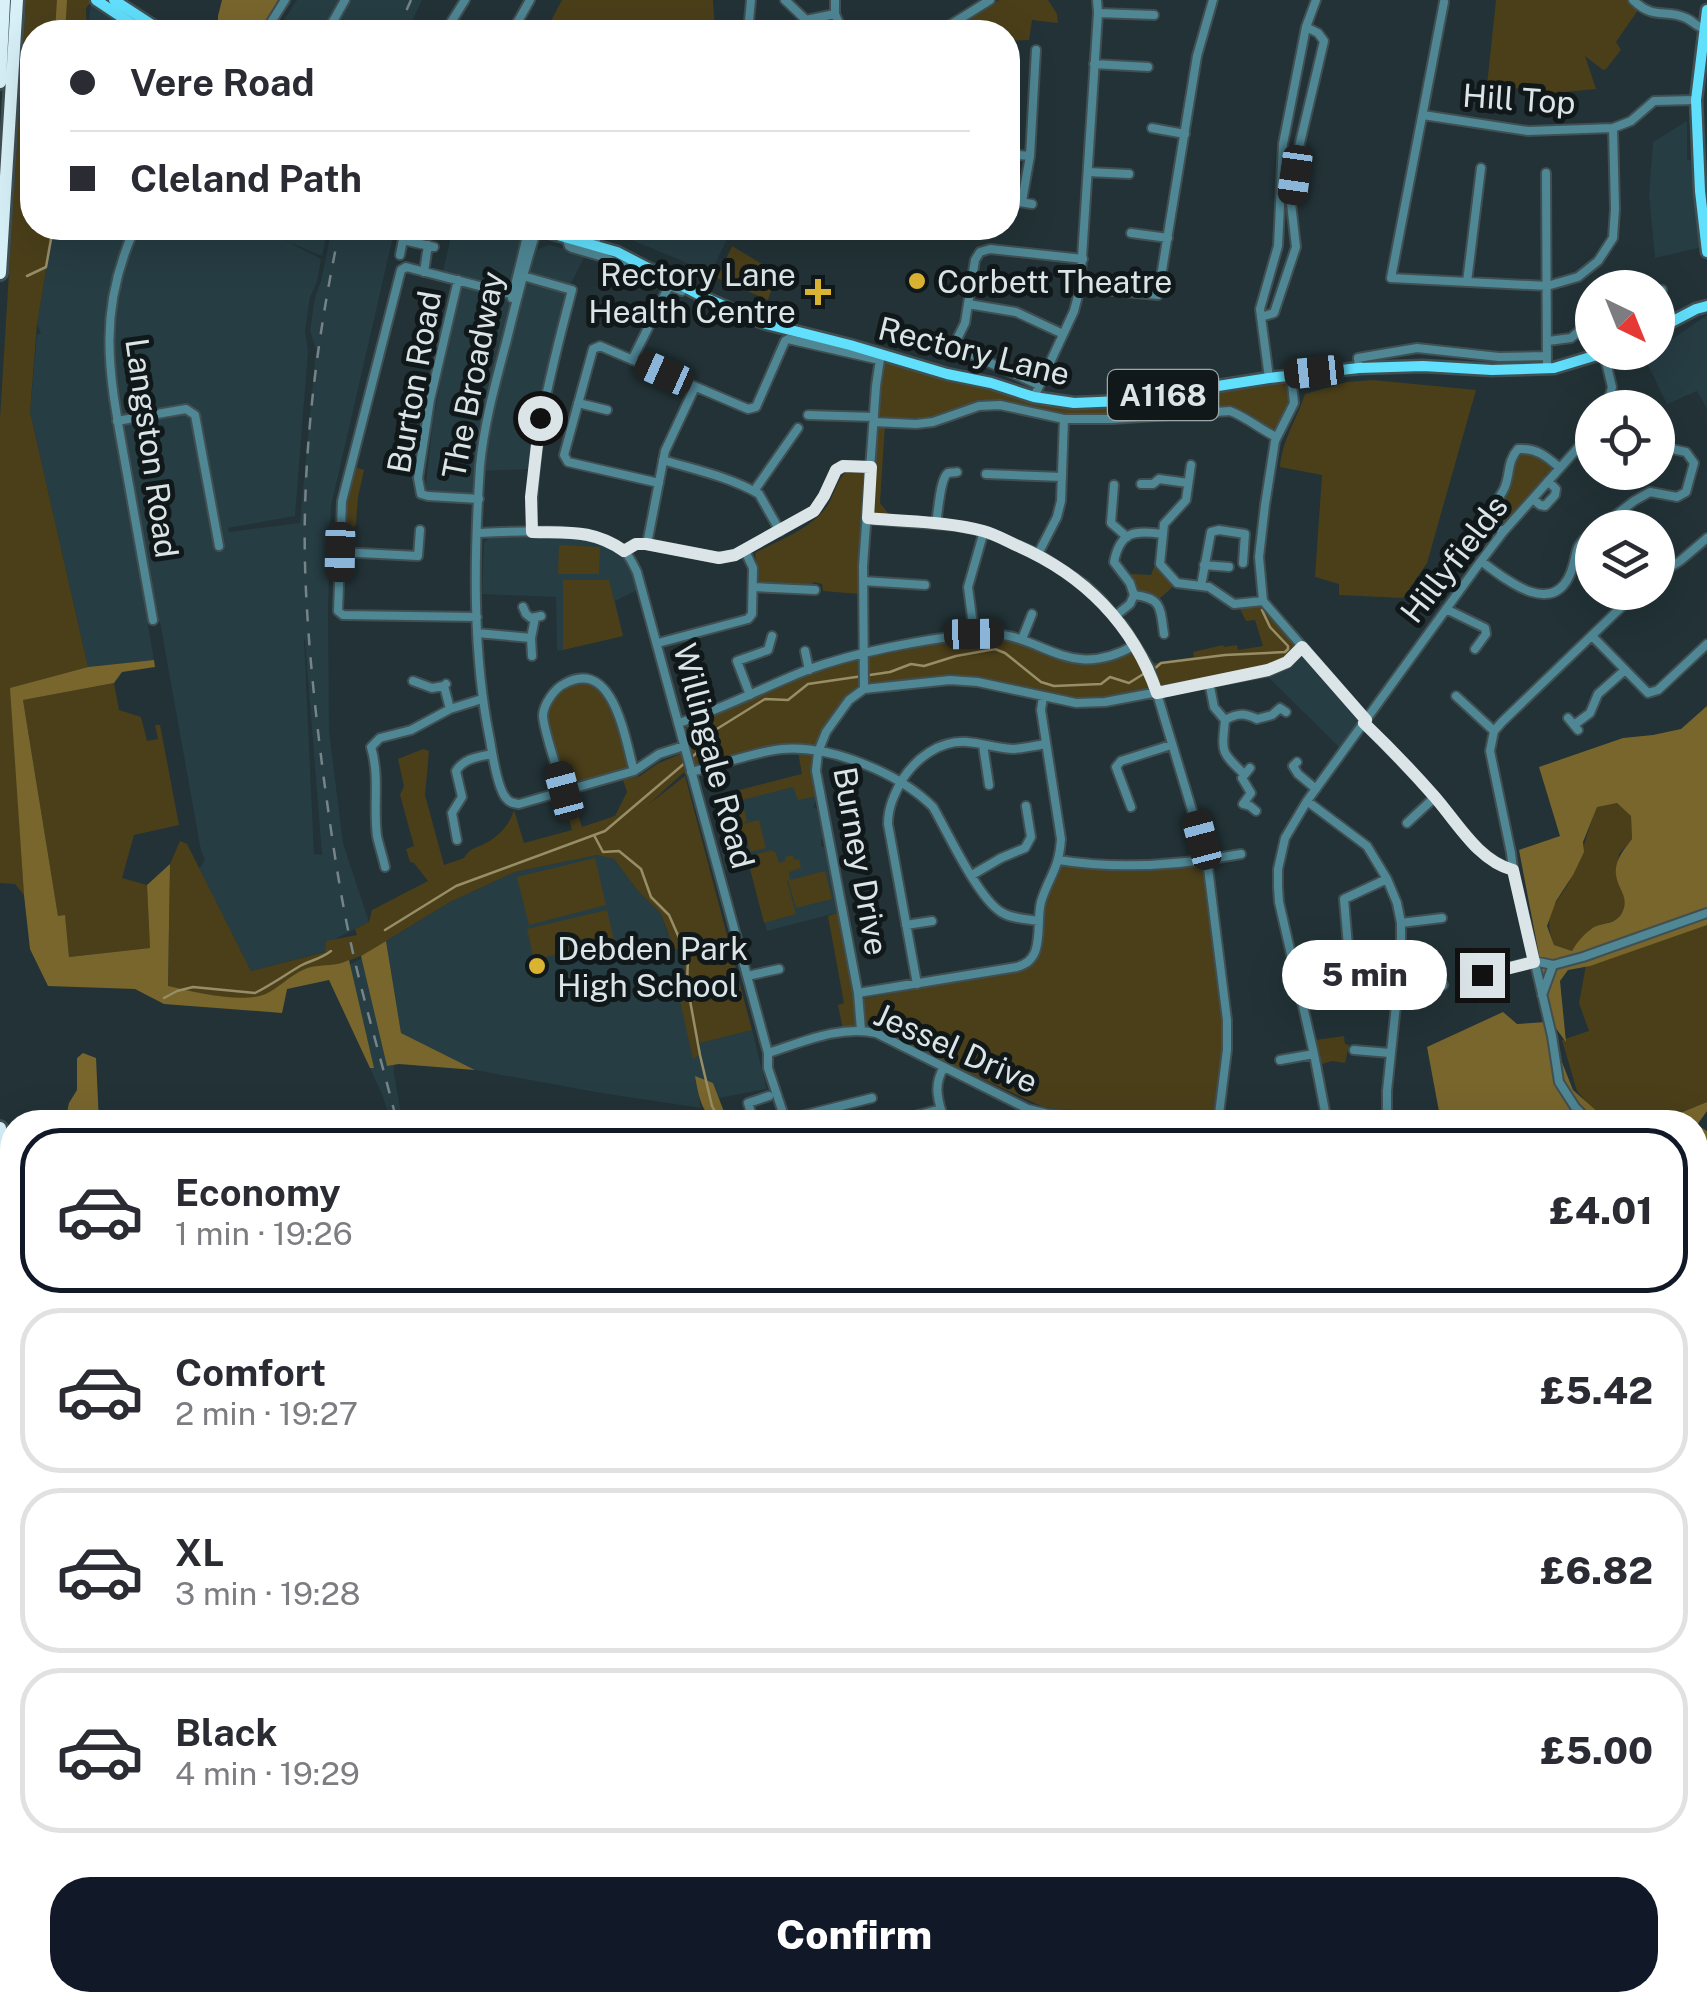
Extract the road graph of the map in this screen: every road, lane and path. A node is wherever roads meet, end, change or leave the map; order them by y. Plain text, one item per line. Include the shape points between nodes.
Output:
1 (4, 0) edge
2 (18, 0) edge
3 (96, 0) edge
4 (114, 0) edge
5 (785, 0) edge
6 (835, 0) edge
7 (990, 0) edge
8 (1097, 0) edge
9 (1213, 0) edge
10 (1316, 0) edge
11 (1633, 0) edge
12 (1444, 2) edge
13 (1707, 10) edge
14 (1098, 13) junction
15 (835, 14) junction
16 (1154, 14) dead end
17 (126, 20) edge
18 (145, 20) edge
19 (806, 20) joint
20 (838, 20) edge
21 (958, 20) edge
22 (1306, 27) junction
23 (1706, 30) edge
24 (1036, 50) dead end
25 (7, 63) edge
26 (1094, 64) junction
27 (1148, 66) dead end
28 (0, 82) edge
29 (1702, 87) edge
30 (1696, 100) junction
31 (1423, 115) junction
32 (1152, 128) dead end
33 (1612, 128) junction
34 (1185, 134) junction
35 (1284, 144) junction
36 (1298, 147) junction
37 (1020, 155) edge
38 (1030, 156) junction
39 (1481, 168) dead end
40 (1088, 172) junction
41 (1546, 173) dead end
42 (1129, 174) dead end
43 (1022, 202) joint
44 (1032, 204) dead end
45 (1705, 224) edge
46 (1130, 233) dead end
47 (1168, 238) junction
48 (130, 240) edge
49 (403, 240) joint
50 (530, 240) edge
51 (530, 240) edge
52 (574, 240) edge
53 (592, 240) edge
54 (591, 247) junction
55 (1707, 252) edge
56 (400, 256) dead end
57 (1083, 259) junction
58 (424, 272) junction
59 (0, 274) edge
60 (523, 276) junction
61 (458, 280) junction
62 (1467, 282) junction
63 (669, 286) junction
64 (1547, 286) junction
65 (1080, 288) junction
66 (682, 291) dead end
67 (515, 295) junction
68 (968, 304) junction
69 (1707, 306) edge
70 (1261, 316) junction
71 (1675, 320) edge
72 (1063, 334) junction
73 (1575, 335) edge
74 (1548, 342) junction
75 (880, 357) junction
76 (1575, 358) edge
77 (632, 360) junction
78 (1547, 362) junction
79 (1358, 368) junction
80 (1291, 375) junction
81 (1269, 378) junction
82 (1039, 384) junction
83 (695, 387) junction
84 (1034, 396) junction
85 (578, 404) junction
86 (607, 410) dead end
87 (808, 414) dead end
88 (1064, 418) junction
89 (874, 420) junction
90 (117, 421) junction
91 (798, 428) dead end
92 (1276, 437) junction
93 (1675, 450) edge
94 (1575, 451) edge
95 (664, 460) junction
96 (1191, 465) dead end
97 (871, 467) junction
98 (1560, 468) junction
99 (956, 472) dead end
100 (986, 474) dead end
101 (1062, 477) junction
102 (1548, 481) junction
103 (659, 483) junction
104 (1188, 483) junction
105 (1140, 484) dead end
106 (1116, 490) dead end
107 (754, 491) junction
108 (477, 498) junction
109 (1532, 498) junction
110 (1621, 510) edge
111 (868, 518) junction
112 (936, 524) junction
113 (420, 530) dead end
114 (780, 531) junction
115 (984, 531) junction
116 (532, 532) junction
117 (1503, 532) junction
118 (478, 533) junction
119 (1162, 534) junction
120 (1127, 537) junction
121 (1707, 538) edge
122 (646, 544) junction
123 (220, 546) dead end
124 (624, 551) junction
125 (745, 551) junction
126 (340, 552) junction
127 (1575, 552) edge
128 (1038, 554) junction
129 (1480, 561) junction
130 (1243, 562) dead end
131 (1675, 564) edge
132 (1204, 565) junction
133 (1229, 568) dead end
134 (863, 581) junction
135 (926, 585) dead end
136 (1200, 586) junction
137 (753, 587) junction
138 (814, 590) dead end
139 (1134, 595) junction
140 (1263, 601) junction
141 (523, 607) dead end
142 (1446, 608) junction
143 (1619, 610) edge
144 (1032, 614) dead end
145 (1116, 616) junction
146 (477, 617) junction
147 (153, 620) dead end
148 (478, 633) junction
149 (974, 634) junction
150 (1164, 634) dead end
151 (772, 636) dead end
152 (1592, 636) junction
153 (531, 638) junction
154 (1022, 639) junction
155 (658, 643) junction
156 (1707, 644) edge
157 (1135, 645) junction
158 (1302, 647) junction
159 (1475, 648) dead end
160 (805, 651) dead end
161 (864, 653) junction
162 (532, 656) dead end
163 (809, 670) junction
164 (1625, 670) junction
165 (413, 681) dead end
166 (864, 681) junction
167 (1208, 682) junction
168 (1157, 693) junction
169 (750, 695) junction
170 (1456, 696) dead end
171 (1042, 697) junction
172 (482, 700) junction
173 (450, 710) junction
174 (1286, 712) dead end
175 (1225, 720) junction
176 (1365, 722) junction
177 (678, 723) junction
178 (1573, 724) dead end
179 (1494, 732) junction
180 (1046, 744) junction
181 (983, 745) junction
182 (1171, 745) junction
183 (684, 746) junction
184 (818, 752) junction
185 (492, 754) junction
186 (689, 766) junction
187 (1292, 767) dead end
188 (634, 771) junction
189 (900, 783) junction
190 (989, 785) dead end
191 (1316, 788) junction
192 (564, 791) junction
193 (1435, 796) junction
194 (1307, 801) junction
195 (1026, 806) dead end
196 (1131, 807) dead end
197 (1256, 811) dead end
198 (1407, 823) dead end
199 (457, 840) dead end
200 (392, 843) dead end
201 (380, 847) junction
202 (1241, 854) dead end
203 (1060, 860) junction
204 (1207, 860) junction
205 (385, 867) dead end
206 (1513, 870) junction
207 (972, 875) junction
208 (1388, 878) junction
209 (1707, 913) edge
210 (1442, 918) dead end
211 (1039, 920) junction
212 (932, 921) dead end
213 (1401, 923) junction
214 (906, 925) junction
215 (1534, 962) junction
216 (1553, 965) junction
217 (779, 969) dead end
218 (1295, 970) junction
219 (1482, 975) dead end
220 (747, 976) junction
221 (917, 984) junction
222 (1443, 985) dead end
223 (1398, 991) junction
224 (858, 994) junction
225 (1542, 995) junction
226 (861, 1030) junction
227 (1354, 1050) dead end
228 (768, 1053) junction
229 (1390, 1053) junction
230 (1314, 1054) junction
231 (1280, 1060) dead end
232 (944, 1067) junction
233 (768, 1096) dead end
234 (872, 1098) dead end
235 (940, 1109) joint
236 (750, 1110) edge
237 (781, 1110) edge
238 (827, 1110) edge
239 (936, 1110) edge
240 (1030, 1110) edge
241 (1220, 1110) edge
242 (1324, 1110) edge
243 (1387, 1110) edge
244 (1578, 1110) edge

1 - 25 highway
2 - 25 highway
3 - 17 main road
4 - 18 main road
5 - 19 street
6 - 15 street
7 - 21 street
8 - 14 street
9 - 34 street
10 - 22 street
11 - 23 street via 1646,11 1686,18
12 - 31 street
13 - 23 main road
14 - 16 street
14 - 26 street
15 - 19 street
15 - 20 street
22 - 35 street
22 - 36 street via 1324,41
23 - 29 main road
24 - 38 street
25 - 28 highway
25 - 59 highway via 12,92
26 - 27 street
26 - 40 street
29 - 30 main road
30 - 33 street via 1654,101
30 - 45 main road
31 - 33 street, Hill Top via 1528,131
31 - 62 street via 1392,278
32 - 34 street
33 - 64 street via 1613,238 1578,277
34 - 47 street
35 - 36 street
35 - 70 street via 1278,246
36 - 70 street via 1291,203 1296,247 1274,313
37 - 38 street
38 - 43 street
39 - 62 street
40 - 42 street
40 - 57 street
41 - 64 street
43 - 44 street
45 - 55 main road
46 - 47 street
47 - 65 street via 1158,295
48 - 90 street, Langston Road via 109,320
49 - 56 street
49 - 58 street via 431,246
50 - 60 street, The Broadway
51 - 67 street, The Broadway
52 - 54 main road, A1168
53 - 54 street
54 - 63 street
54 - 75 main road, Rectory Lane / A1168 via 633,259 763,323
57 - 65 street
57 - 68 street via 980,252
58 - 61 street
58 - 126 street via 401,270 342,501
60 - 67 street, The Broadway
60 - 116 street via 572,290 540,418
61 - 67 street
61 - 108 street, Burton Road via 430,400 419,487 428,496
62 - 64 street
63 - 66 street
63 - 77 street
64 - 74 street
65 - 72 street
67 - 108 street, The Broadway
68 - 72 street via 1016,312
68 - 82 street via 958,346
69 - 71 main road
70 - 81 street
72 - 82 street
73 - 74 street
74 - 78 street
75 - 83 street via 791,338 756,407
75 - 84 main road, Rectory Lane / A1168
75 - 89 street
76 - 78 main road, Rectory Lane
77 - 83 street
77 - 85 street via 600,346 592,349
78 - 79 main road, Rectory Lane via 1492,370
78 - 79 street, Rectory Lane via 1417,348 1358,358
79 - 80 main road, Rectory Lane
80 - 81 main road, Rectory Lane / A1168
80 - 92 street via 1294,403
81 - 84 main road, Rectory Lane / A1168 via 1122,401 1074,404
82 - 84 street
83 - 95 street
85 - 86 street
85 - 103 street via 564,455 568,462
87 - 89 street
88 - 89 street via 1000,405 933,422
88 - 92 street via 1230,411
88 - 101 street
89 - 97 street
90 - 123 street via 191,410
90 - 147 street, Langston Road
91 - 107 street
92 - 140 street via 1260,557
93 - 110 street via 1694,463 1686,492 1650,492
94 - 98 street, Hillyfields
95 - 103 street
95 - 107 street
96 - 104 street
97 - 111 street
97 - 114 street via 836,470 814,511
98 - 102 street, Hillyfields
98 - 117 street via 1531,448 1512,455 1504,490 1488,514
99 - 112 street via 942,481
100 - 101 street
101 - 128 street via 1057,517
102 - 109 street, Hillyfields
102 - 109 street via 1556,494 1545,506
103 - 122 street
104 - 105 street
104 - 119 street via 1186,500
106 - 120 street via 1111,523
107 - 114 street
108 - 118 street, The Broadway
109 - 117 street, Hillyfields
111 - 112 street
111 - 134 street
112 - 115 street
113 - 126 street via 418,556
114 - 125 street
115 - 128 street
115 - 149 street via 968,588
116 - 118 street
116 - 124 street via 592,535
117 - 129 street, Hillyfields
118 - 146 street, The Broadway
119 - 120 street via 1138,530
119 - 136 street via 1163,568 1177,583
120 - 139 street via 1114,562
121 - 131 street
122 - 124 street
122 - 125 street via 719,558
124 - 155 street, Willingale Road
125 - 137 street
126 - 146 street via 343,615
127 - 129 street via 1568,578 1546,594 1535,595
128 - 145 street via 1084,584
129 - 142 street, Hillyfields
130 - 132 street via 1244,534 1220,530 1211,532
132 - 133 street
132 - 136 street
134 - 135 street
134 - 161 street
136 - 140 street via 1234,604
137 - 138 street
137 - 155 street via 748,618
139 - 145 street
139 - 150 street via 1156,600
140 - 158 street
141 - 153 street via 538,617
142 - 159 street via 1486,629
142 - 176 street, Hillyfields
143 - 152 street
144 - 154 street
145 - 157 street
146 - 148 street, The Broadway
148 - 153 street
148 - 172 street, The Broadway
149 - 154 street
149 - 161 street
151 - 169 street via 768,650 737,661
152 - 164 street
152 - 179 street
153 - 162 street
154 - 157 street via 1078,660
155 - 177 street, Willingale Road
156 - 164 street via 1652,693
157 - 168 street
158 - 167 street via 1268,670
158 - 176 street
160 - 163 street
161 - 163 street
161 - 166 street
163 - 169 street
164 - 178 street
165 - 173 street via 445,685
166 - 171 street via 978,682
166 - 184 street, Burney Drive
167 - 168 street
167 - 175 street via 1214,708
168 - 171 street via 1105,702
168 - 182 street
169 - 177 street
170 - 179 street
171 - 180 street
172 - 173 street
172 - 185 street, The Broadway
173 - 201 street via 374,743
174 - 175 street
175 - 197 street via 1222,749 1246,770 1242,778 1251,793 1243,804
176 - 191 street, Hillyfields
176 - 193 street
177 - 183 street, Willingale Road
179 - 206 street via 1490,751
180 - 181 street
180 - 203 street
181 - 189 street via 945,744 925,754
181 - 190 street
182 - 196 street via 1116,766
182 - 204 street
183 - 186 street, Willingale Road
183 - 188 street
184 - 186 street via 780,749
184 - 189 street
184 - 224 street, Burney Drive via 816,771
185 - 192 street, The Broadway via 510,802
185 - 199 street via 466,760 456,771 462,797 452,813
186 - 220 street, Willingale Road
187 - 191 street
188 - 192 street
188 - 192 street via 614,700 592,680 574,679 559,686 543,716
189 - 207 street via 933,807
189 - 214 street via 888,824
191 - 194 street, Hillyfields
193 - 198 street
193 - 206 street via 1479,850
194 - 208 street via 1367,846
194 - 218 street, Hillyfields via 1278,869
195 - 207 street via 1031,837 1025,848
200 - 201 street
201 - 205 street
202 - 204 street
203 - 204 street via 1097,866
203 - 211 street
204 - 241 street via 1227,1020
206 - 215 street
207 - 211 street via 997,910
208 - 213 street
208 - 218 street via 1344,899 1348,958
209 - 216 street
210 - 213 street
211 - 221 street via 1028,963
212 - 214 street
213 - 223 street
214 - 221 street
215 - 216 street
215 - 219 street
215 - 225 street
216 - 225 street
217 - 220 street
218 - 230 street, Hillyfields
220 - 228 street, Willingale Road
221 - 224 street
222 - 223 street
223 - 229 street
224 - 226 street, Burney Drive
225 - 244 street via 1560,1082
226 - 228 street, Jessel Drive
226 - 232 street, Jessel Drive
227 - 229 street
228 - 237 street, Willingale Road
229 - 243 street
230 - 231 street
230 - 242 street, Hillyfields
232 - 235 street via 936,1088
232 - 240 street, Jessel Drive
233 - 236 street via 748,1102
234 - 238 street
235 - 239 street

